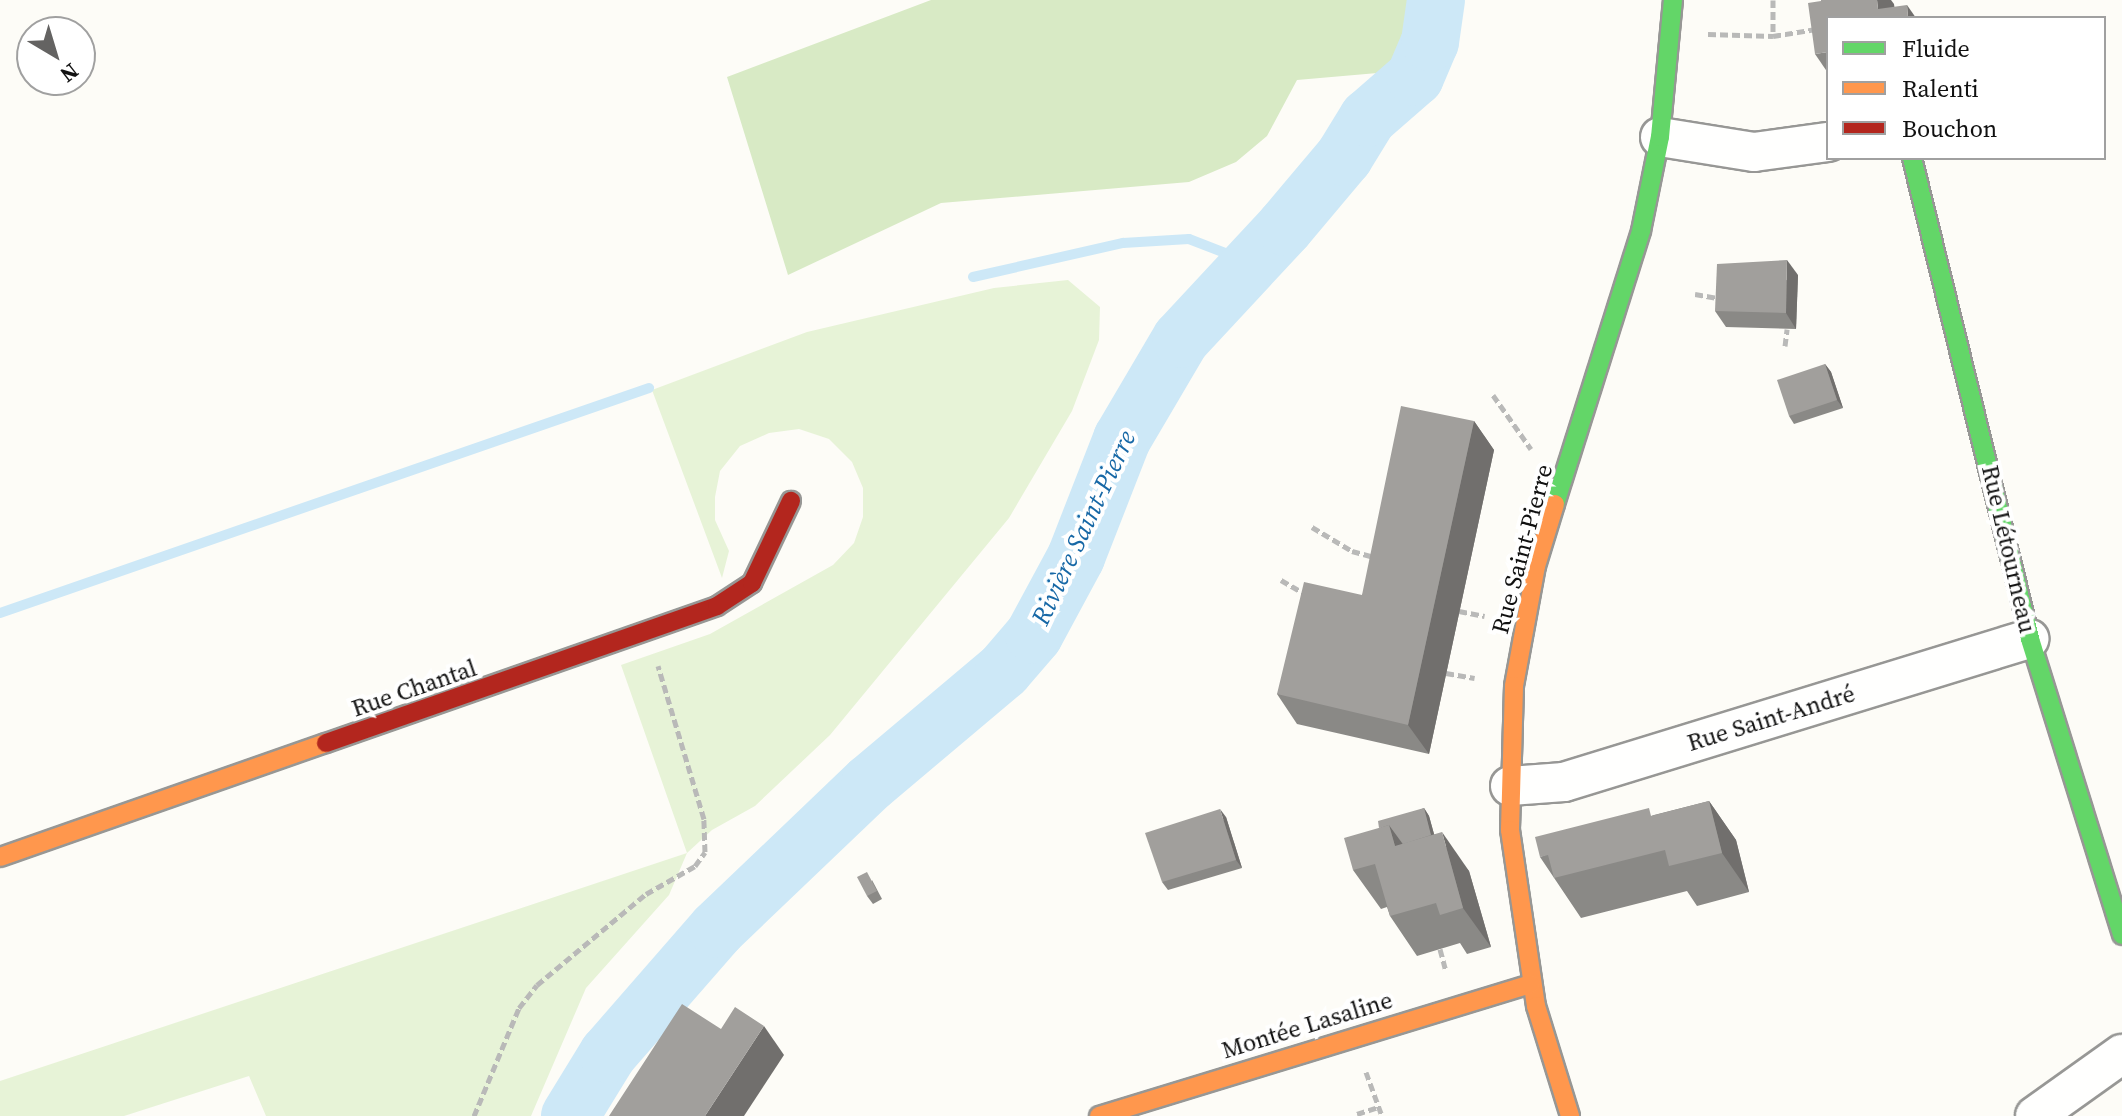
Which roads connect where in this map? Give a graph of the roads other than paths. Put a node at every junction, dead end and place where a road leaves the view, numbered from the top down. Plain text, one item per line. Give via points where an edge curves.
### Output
1 (1673, 0) edge
2 (1660, 137) junction
3 (1826, 142) edge
4 (1912, 160) edge
5 (791, 501) dead end
6 (2030, 639) junction
7 (1510, 786) junction
8 (0, 857) edge
9 (2122, 935) edge
10 (1530, 984) junction
11 (2122, 1054) edge
12 (1099, 1116) edge
13 (1570, 1116) edge
14 (2035, 1116) edge

1 - 2 street, Rue Saint-Pierre
2 - 3 street via 1754,152
2 - 7 street, Rue Saint-Pierre via 1624,298 1530,592 1514,686
4 - 6 street, Rue Létourneau
5 - 8 street, Rue Chantal via 752,583 717,606
6 - 7 street, Rue Saint-André via 1564,782
6 - 9 street, Rue Létourneau
7 - 10 street, Rue Saint-Pierre via 1512,859
10 - 12 street, Montée Lasaline
10 - 13 street, Rue Saint-Pierre
11 - 14 street

